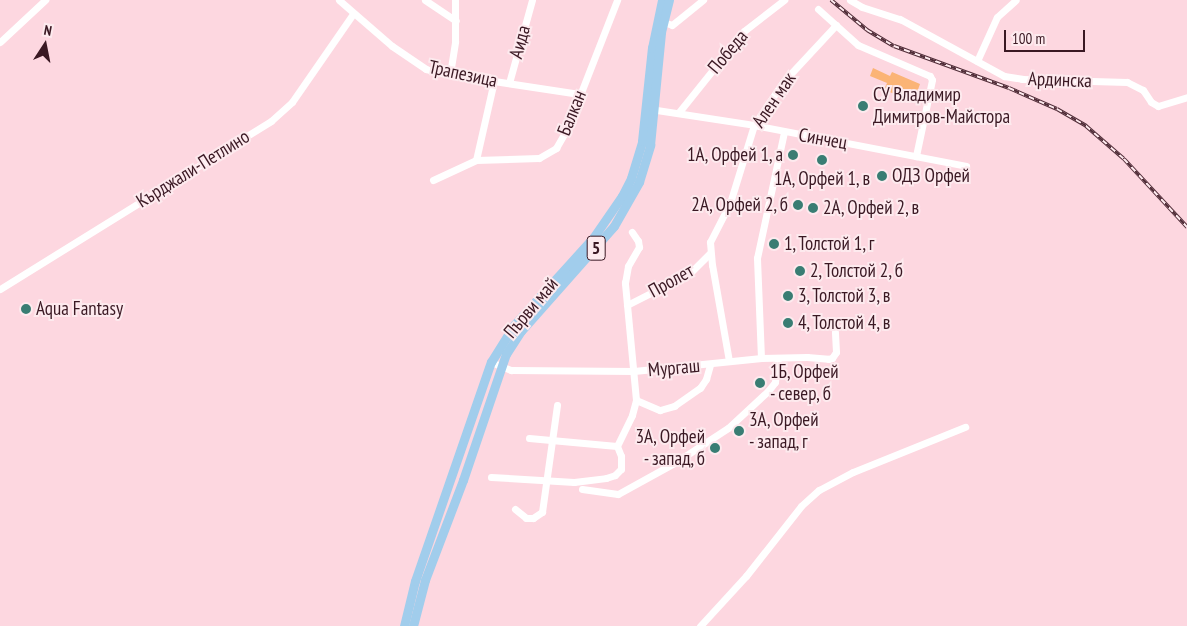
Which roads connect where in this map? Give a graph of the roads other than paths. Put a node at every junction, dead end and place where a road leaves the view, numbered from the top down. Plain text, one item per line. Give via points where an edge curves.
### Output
1 (45, 0) edge
2 (339, 0) edge
3 (426, 0) edge
4 (455, 0) edge
5 (532, 0) edge
6 (617, 0) edge
7 (662, 0) edge
8 (669, 0) edge
9 (703, 0) edge
10 (784, 0) edge
11 (850, 0) edge
12 (1016, 0) edge
13 (818, 9) dead end
14 (353, 14) junction
15 (456, 21) junction
16 (663, 22) junction
17 (836, 25) junction
18 (0, 42) edge
19 (977, 62) junction
20 (450, 74) junction
21 (494, 81) junction
22 (509, 83) junction
23 (579, 94) junction
24 (1187, 97) edge
25 (651, 109) junction
26 (679, 112) junction
27 (754, 126) junction
28 (784, 132) junction
29 (916, 156) junction
30 (476, 160) junction
31 (966, 166) dead end
32 (434, 180) dead end
33 (632, 232) dead end
34 (710, 253) junction
35 (0, 289) edge
36 (627, 305) junction
37 (835, 332) dead end
38 (762, 358) junction
39 (778, 358) junction
40 (729, 361) junction
41 (491, 362) junction
42 (710, 364) junction
43 (500, 367) junction
44 (634, 371) junction
45 (636, 400) junction
46 (557, 405) dead end
47 (965, 427) dead end
48 (529, 438) dead end
49 (552, 441) junction
50 (616, 446) junction
51 (491, 477) dead end
52 (546, 481) junction
53 (582, 489) dead end
54 (515, 509) dead end
55 (404, 626) edge
56 (413, 626) edge
57 (700, 626) edge

1 - 18 street
2 - 14 street, Трапезица
3 - 15 street
4 - 15 street
5 - 22 street, Аида
6 - 23 street, Балкан
7 - 25 main road, Първи май / 5 via 652,48
8 - 16 main road, Първи май / 5
9 - 16 street via 672,25
10 - 26 street, Победа via 744,31
11 - 19 street, Ардинска via 900,19
12 - 19 street via 998,17
13 - 17 street
14 - 20 street, Трапезица via 414,61 435,72
14 - 35 street, Кърджали-Петлино via 292,102 271,121
15 - 20 street
16 - 25 main road, Първи май / 5
17 - 27 street, Ален мак via 783,82
17 - 29 street via 858,45 930,76 932,80
19 - 24 street, Ардинска via 1014,78 1127,82 1142,90 1158,106
20 - 21 street, Трапезица
21 - 22 street, Трапезица
21 - 30 street
22 - 23 street, Трапезица
23 - 30 street, Балкан via 556,148 533,159
25 - 26 street, Синчец
25 - 41 main road, Първи май / 5 via 639,153 622,196 593,238 514,325
25 - 43 main road, Първи май / 5 via 645,168 627,205 599,244 521,331
26 - 27 street, Синчец
27 - 28 street, Синчец
27 - 34 street, Ален мак via 730,203 710,242
28 - 29 street, Синчец
28 - 38 street via 757,258
29 - 31 street, Синчец
30 - 32 street
33 - 36 street, Пролет via 638,247 626,275
34 - 36 street, Пролет via 690,273
34 - 40 street, Ален мак
36 - 44 street, Пролет
37 - 39 street, Мургаш via 836,352 832,358
38 - 39 street, Мургаш
38 - 40 street, Мургаш
39 - 53 street via 776,382 728,428 618,494
40 - 42 street, Мургаш
41 - 43 street, Мургаш
41 - 55 main road, Първи май / 5 via 415,581
42 - 44 street, Мургаш
42 - 45 street via 700,388 674,406 660,410
43 - 44 street, Мургаш
43 - 56 main road, Първи май / 5 via 463,480 425,580
44 - 45 street, Пролет
45 - 50 street, Пролет
46 - 49 street
47 - 57 street via 877,462 819,490 801,506 740,583
48 - 49 street
49 - 50 street
49 - 52 street
50 - 52 street via 622,464 615,475 584,481
51 - 52 street
52 - 54 street via 544,506 537,516 526,518

